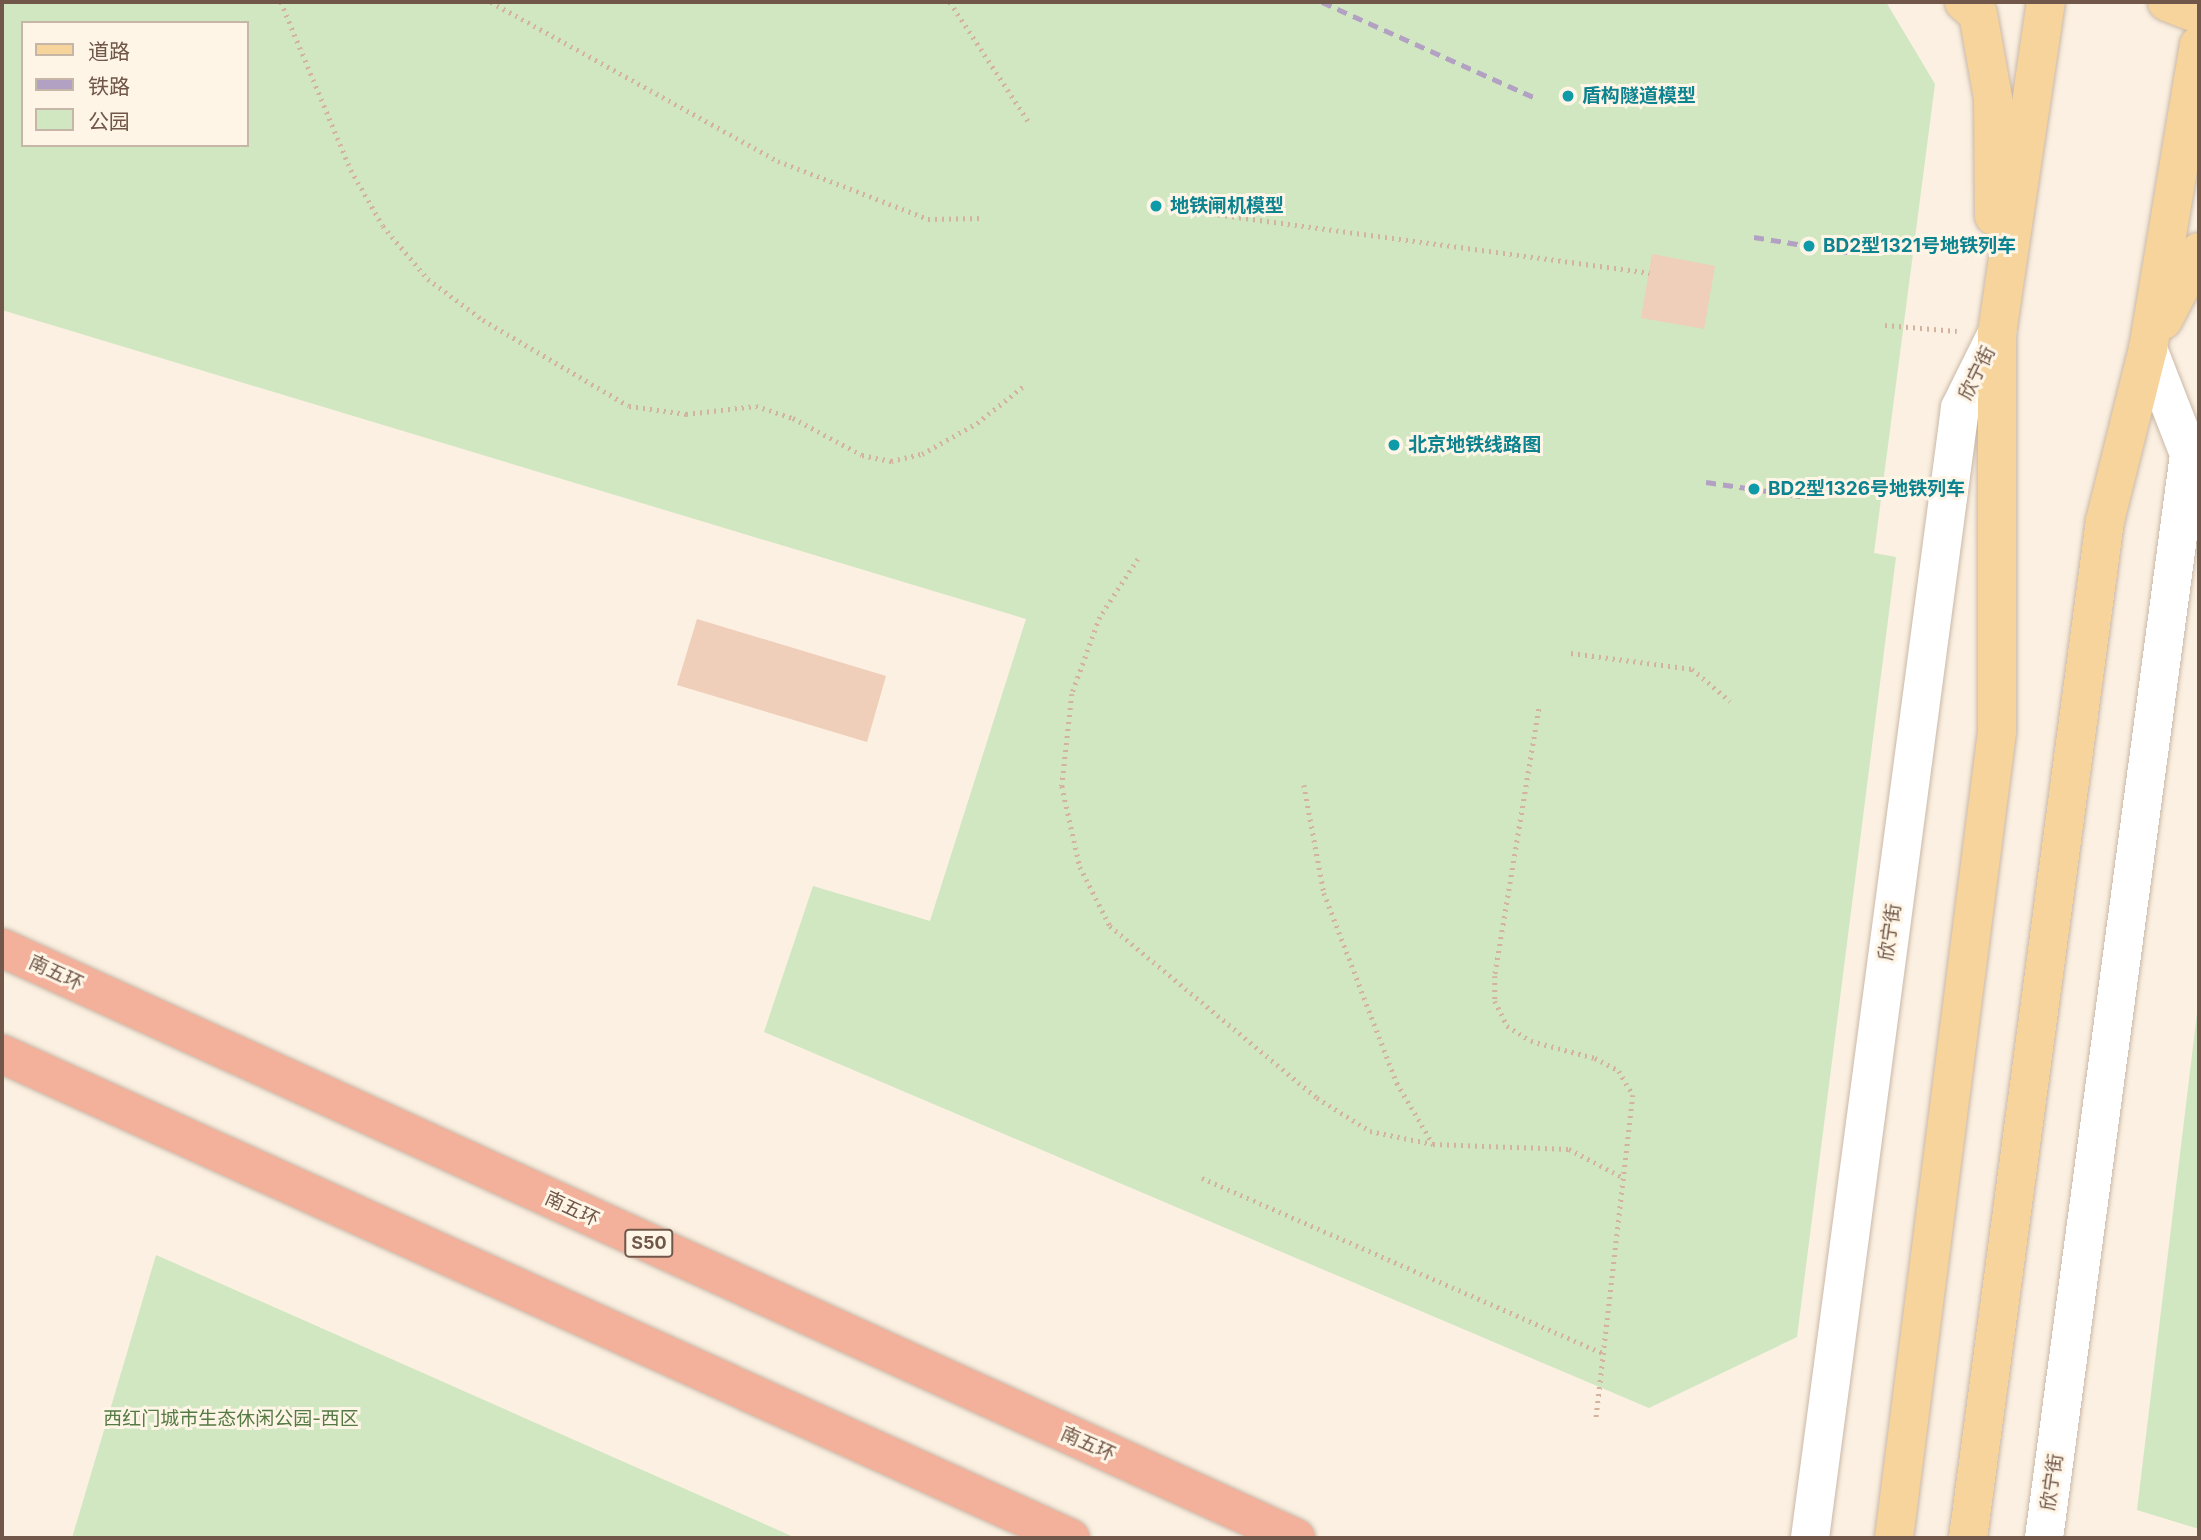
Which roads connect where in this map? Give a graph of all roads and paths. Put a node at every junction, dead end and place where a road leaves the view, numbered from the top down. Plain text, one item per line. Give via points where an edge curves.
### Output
1 (281, 2) edge
2 (491, 2) edge
3 (950, 2) edge
4 (1964, 2) edge
5 (2046, 2) edge
6 (2166, 2) edge
7 (2199, 14) edge
8 (2199, 45) edge
9 (1030, 124) dead end
10 (1156, 206) dead end
11 (984, 218) dead end
12 (2199, 252) edge
13 (1649, 274) dead end
14 (1885, 325) dead end
15 (1997, 333) junction
16 (2148, 349) junction
17 (1025, 385) dead end
18 (1138, 559) dead end
19 (1571, 653) dead end
20 (1730, 701) dead end
21 (1539, 709) dead end
22 (1304, 785) dead end
23 (2, 948) edge
24 (2, 1054) edge
25 (1433, 1144) junction
26 (1202, 1178) dead end
27 (1624, 1178) junction
28 (1604, 1353) junction
29 (1596, 1422) dead end
30 (1070, 1538) edge
31 (1296, 1538) edge
32 (1810, 1538) edge
33 (1894, 1538) edge
34 (1968, 1538) edge
35 (2044, 1538) edge

1 - 17 path via 351,170 383,226 428,279 493,327 629,406 687,414 756,406 793,418 862,455 891,461 922,454 966,429
2 - 11 path via 778,161 866,199 928,219
3 - 9 path
4 - 15 main road via 1978,14 1993,98
5 - 15 main road, 欣宁街
6 - 7 main road
8 - 16 main road
10 - 13 path
12 - 16 main road
14 - 15 path
15 - 32 street, 欣宁街 via 1960,408
15 - 33 main road, 欣宁街 via 1997,732
16 - 34 main road via 2105,521
16 - 35 street, 欣宁街 via 2189,454
18 - 25 path via 1100,617 1072,694 1062,786 1080,867 1110,926 1317,1098 1370,1131
19 - 20 path via 1692,669
21 - 27 path via 1495,976 1495,1001 1507,1026 1531,1041 1595,1059 1619,1071 1633,1095
22 - 25 path via 1324,893 1397,1083
23 - 31 highway, 南五环 / S50
24 - 30 highway
25 - 27 path via 1569,1149
26 - 28 path
27 - 28 path
28 - 29 path

